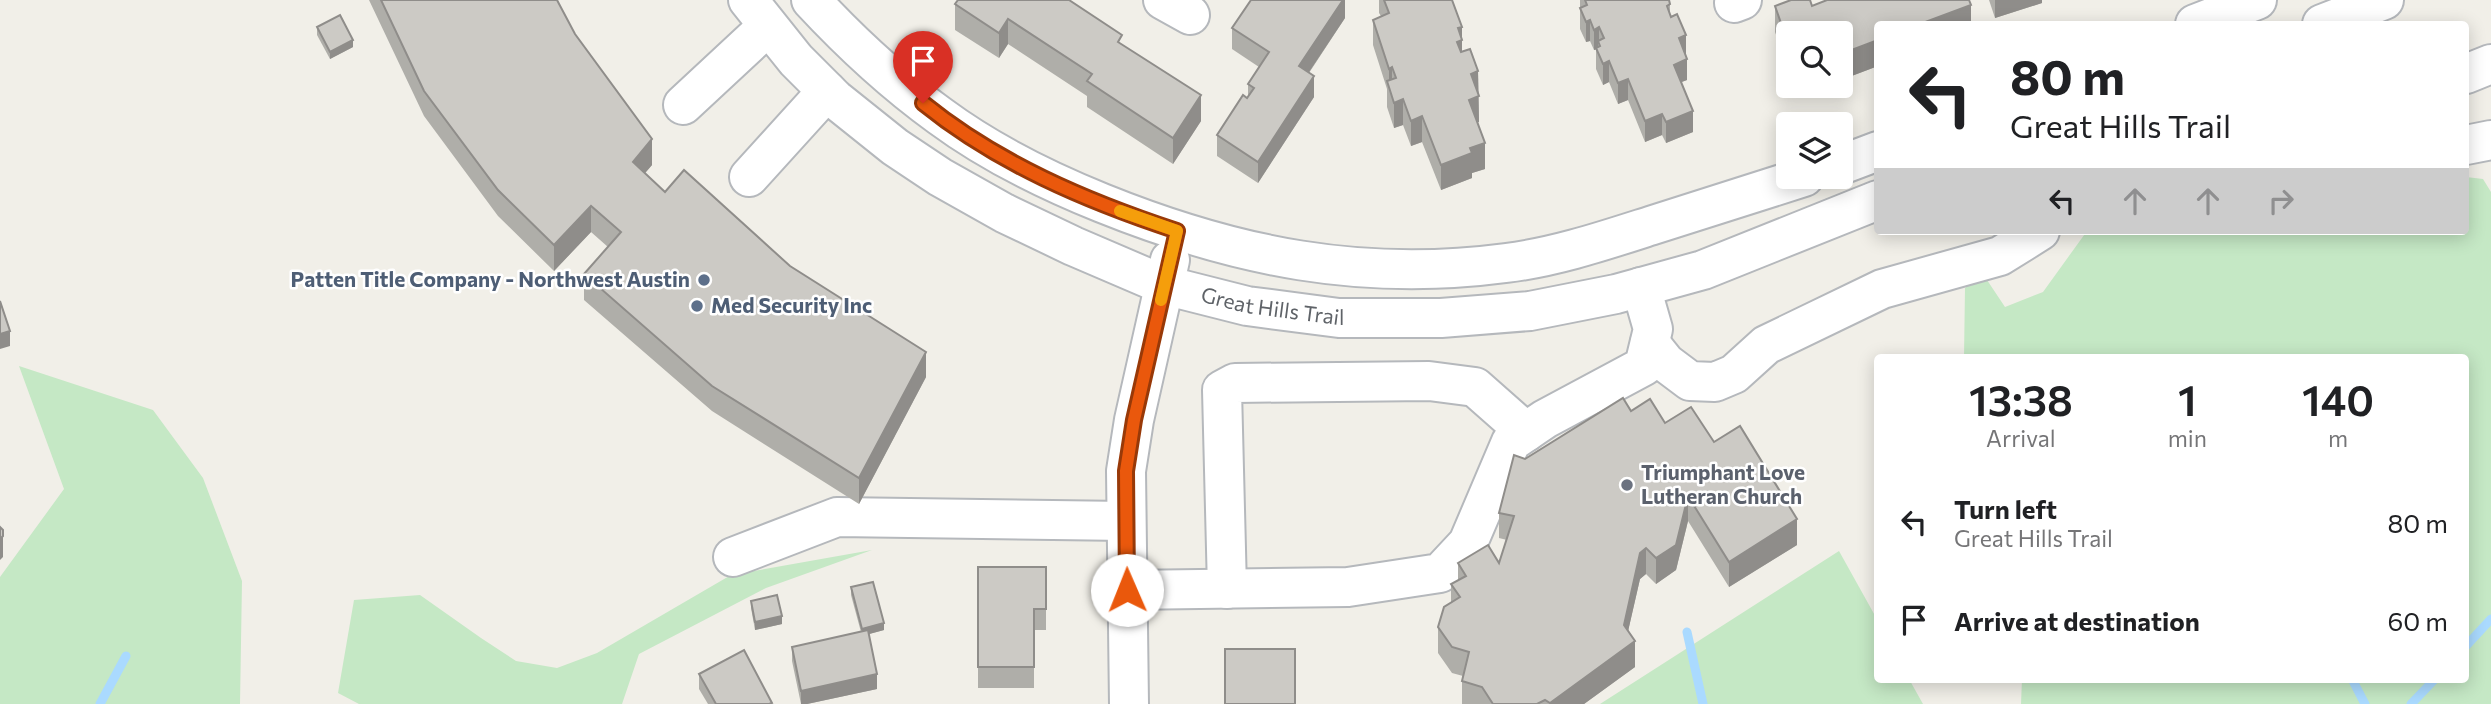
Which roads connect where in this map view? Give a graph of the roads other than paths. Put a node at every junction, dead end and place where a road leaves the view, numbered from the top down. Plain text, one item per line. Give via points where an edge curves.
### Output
1 (2257, 0) edge
2 (2369, 11) edge
3 (822, 12) edge
4 (758, 13) edge
5 (2204, 21) edge
6 (2333, 21) edge
7 (796, 60) junction
8 (2491, 64) edge
9 (2469, 73) edge
10 (827, 91) junction
11 (683, 105) dead end
12 (2491, 140) edge
13 (2469, 144) edge
14 (1874, 152) edge
15 (1853, 160) edge
16 (749, 177) dead end
17 (1776, 186) edge
18 (1874, 202) edge
19 (1177, 231) junction
20 (2034, 235) edge
21 (1164, 285) junction
22 (1641, 287) junction
23 (1650, 343) junction
24 (1526, 432) junction
25 (1126, 521) junction
26 (733, 557) dead end
27 (1227, 589) junction
28 (1127, 590) junction
29 (1129, 704) edge

1 - 5 street
2 - 6 street
3 - 7 street
3 - 19 street via 940,117 997,154 1050,182
4 - 7 street, Great Hills Trail
4 - 11 street
7 - 10 street, Great Hills Trail
8 - 9 street
10 - 16 street
10 - 21 street, Great Hills Trail via 940,177 1073,247
12 - 13 street
14 - 15 street
17 - 19 street via 1597,243 1508,263 1418,270 1325,266 1248,252
18 - 22 street, Great Hills Trail via 1703,270
19 - 21 street
20 - 23 street via 2000,256 1882,289 1766,345 1734,374 1715,382 1690,381
21 - 22 street, Great Hills Trail via 1247,306 1339,318 1441,318 1530,311
21 - 25 street via 1134,420 1126,471
22 - 23 street via 1654,329
23 - 24 street via 1644,366
24 - 27 street via 1511,442 1468,543 1440,573 1348,587
24 - 27 street via 1475,387 1429,381 1235,383 1222,390
25 - 26 street via 838,517
25 - 28 street
27 - 28 street
28 - 29 street

